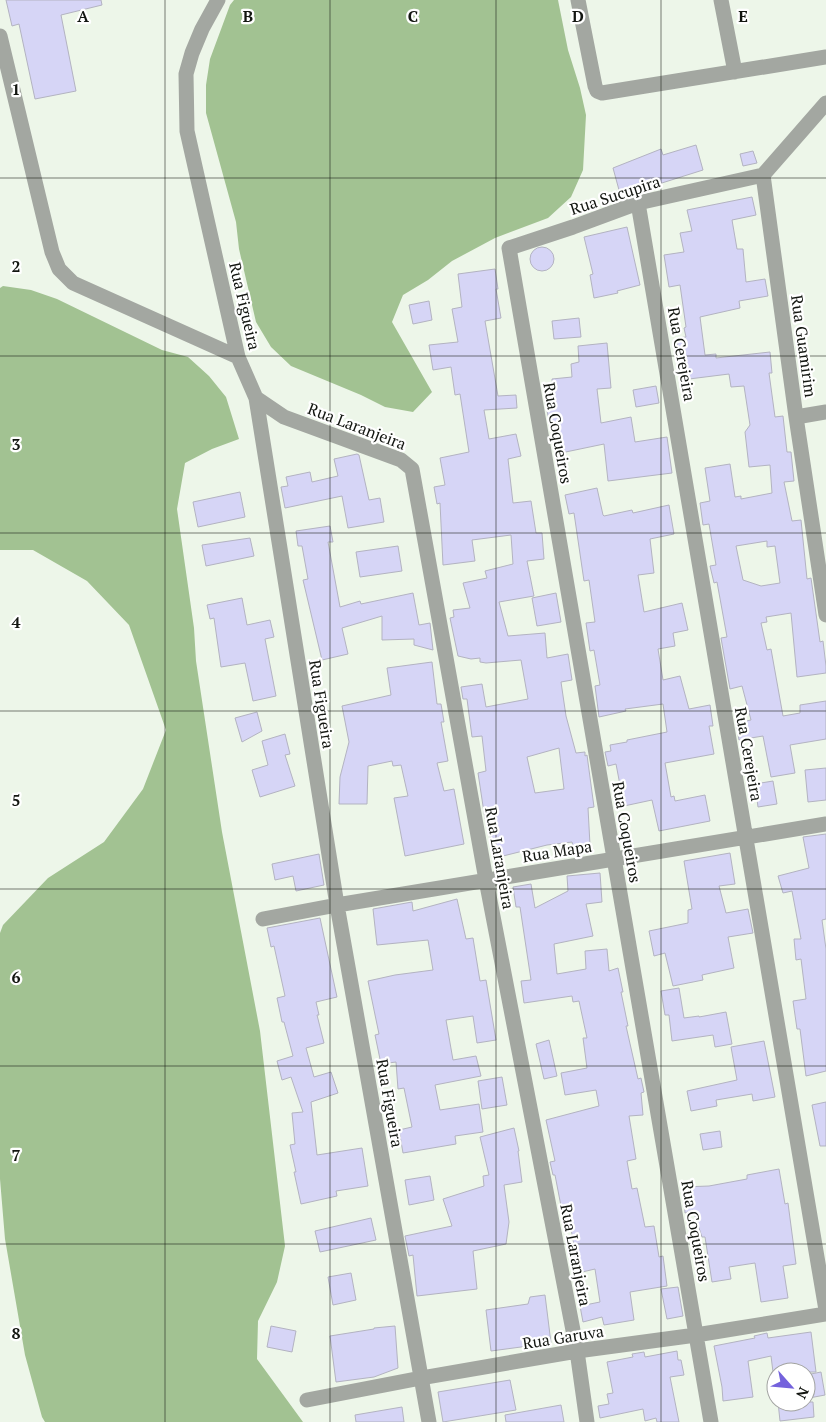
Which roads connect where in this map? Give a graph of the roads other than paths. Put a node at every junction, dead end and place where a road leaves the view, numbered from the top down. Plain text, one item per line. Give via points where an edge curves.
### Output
1 (218, 0) edge
2 (578, 0) edge
3 (721, 0) edge
4 (0, 36) edge
5 (826, 57) edge
6 (735, 72) junction
7 (826, 103) edge
8 (763, 175) junction
9 (638, 203) junction
10 (509, 248) joint
11 (238, 357) junction
12 (256, 398) junction
13 (826, 412) edge
14 (796, 417) junction
15 (822, 565) edge
16 (826, 615) edge
17 (826, 824) edge
18 (746, 837) junction
19 (614, 859) junction
20 (486, 880) junction
21 (337, 905) junction
22 (264, 918) dead end
23 (826, 1310) edge
24 (826, 1314) edge
25 (696, 1335) junction
26 (577, 1351) junction
27 (421, 1378) junction
28 (307, 1400) dead end
29 (429, 1422) edge
30 (587, 1422) edge
31 (711, 1422) edge

1 - 11 street, Rua Figueira via 202,29 186,74 187,132
2 - 6 street via 597,91 602,93
3 - 6 street
4 - 11 street via 52,252 59,269 73,283
5 - 6 street
7 - 8 street
8 - 9 street, Rua Sucupira
8 - 14 street, Rua Guamirim
9 - 10 street, Rua Sucupira
9 - 18 street, Rua Cerejeira
10 - 19 street, Rua Coqueiros
11 - 12 street, Rua Figueira
12 - 20 street, Rua Laranjeira via 284,417 401,460 412,469
12 - 21 street, Rua Figueira
13 - 14 street
14 - 15 street, Rua Guamirim
15 - 16 street, Rua Guamirim
17 - 18 street, Rua Mapa
18 - 19 street, Rua Mapa
18 - 23 street, Rua Cerejeira
19 - 20 street, Rua Mapa
19 - 25 street, Rua Coqueiros
20 - 21 street, Rua Mapa
20 - 26 street, Rua Laranjeira
21 - 22 street, Rua Mapa
21 - 27 street, Rua Figueira
24 - 25 street, Rua Garuva
25 - 26 street, Rua Garuva
25 - 31 street, Rua Coqueiros
26 - 27 street, Rua Garuva
26 - 30 street, Rua Laranjeira
27 - 28 street, Rua Garuva
27 - 29 street, Rua Figueira

